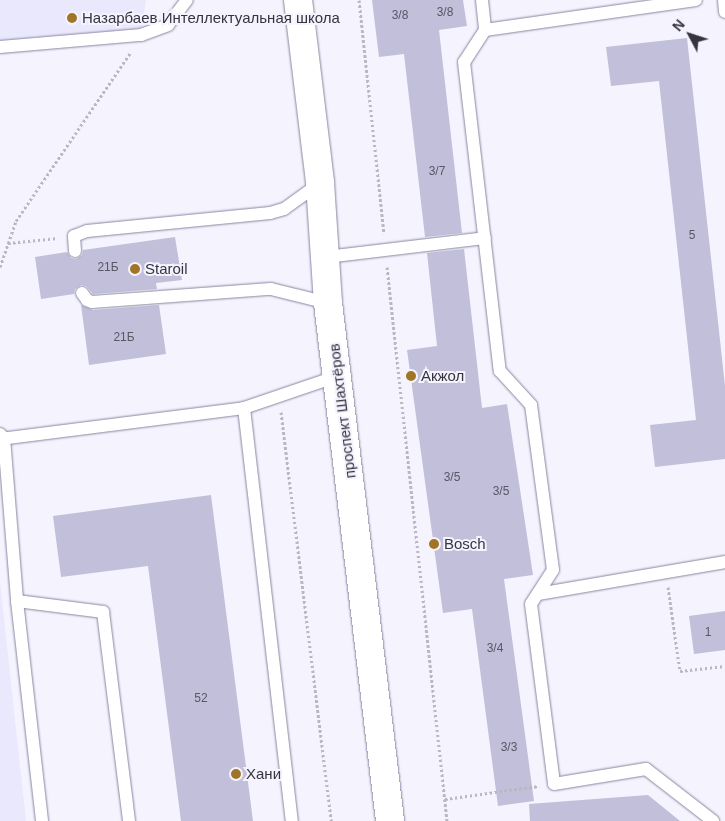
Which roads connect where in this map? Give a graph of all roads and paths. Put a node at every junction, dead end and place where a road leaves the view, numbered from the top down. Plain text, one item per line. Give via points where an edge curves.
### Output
1 (187, 0) edge
2 (298, 0) edge
3 (360, 0) edge
4 (482, 0) edge
5 (696, 0) edge
6 (724, 0) edge
7 (725, 12) edge
8 (485, 30) junction
9 (141, 35) junction
10 (0, 47) edge
11 (320, 183) junction
12 (74, 236) junction
13 (485, 238) junction
14 (8, 243) junction
15 (386, 250) junction
16 (75, 251) dead end
17 (326, 257) junction
18 (0, 267) edge
19 (82, 293) dead end
20 (328, 303) junction
21 (338, 376) junction
22 (279, 396) junction
23 (244, 408) junction
24 (1, 437) edge
25 (725, 562) edge
26 (666, 572) junction
27 (538, 594) junction
28 (17, 601) junction
29 (725, 666) edge
30 (554, 784) junction
31 (445, 799) junction
32 (42, 821) edge
33 (129, 821) edge
34 (292, 821) edge
35 (331, 821) edge
36 (390, 821) edge
37 (447, 821) edge
38 (713, 821) edge

1 - 9 lane via 168,26
2 - 11 street, проспект Шахтёров
3 - 15 path
4 - 8 lane
5 - 8 lane
6 - 7 lane
8 - 13 lane via 464,62
9 - 10 lane
9 - 14 path via 16,221
11 - 12 lane via 284,209 87,231
11 - 17 street, проспект Шахтёров
12 - 14 path
12 - 16 lane
13 - 15 lane
13 - 27 lane via 500,371 531,405 553,570
14 - 18 path
15 - 17 lane
15 - 31 path
17 - 20 street, проспект Шахтёров
19 - 20 lane via 92,302 271,289
20 - 21 street, проспект Шахтёров
21 - 22 lane
21 - 36 street, проспект Шахтёров
22 - 23 lane
22 - 35 path
23 - 24 lane
23 - 34 lane
24 - 28 lane
25 - 26 lane
26 - 27 lane
26 - 29 path via 680,671
27 - 30 lane via 531,604
28 - 32 lane
28 - 33 lane via 103,612
30 - 31 path
30 - 38 lane via 646,769
31 - 37 path

